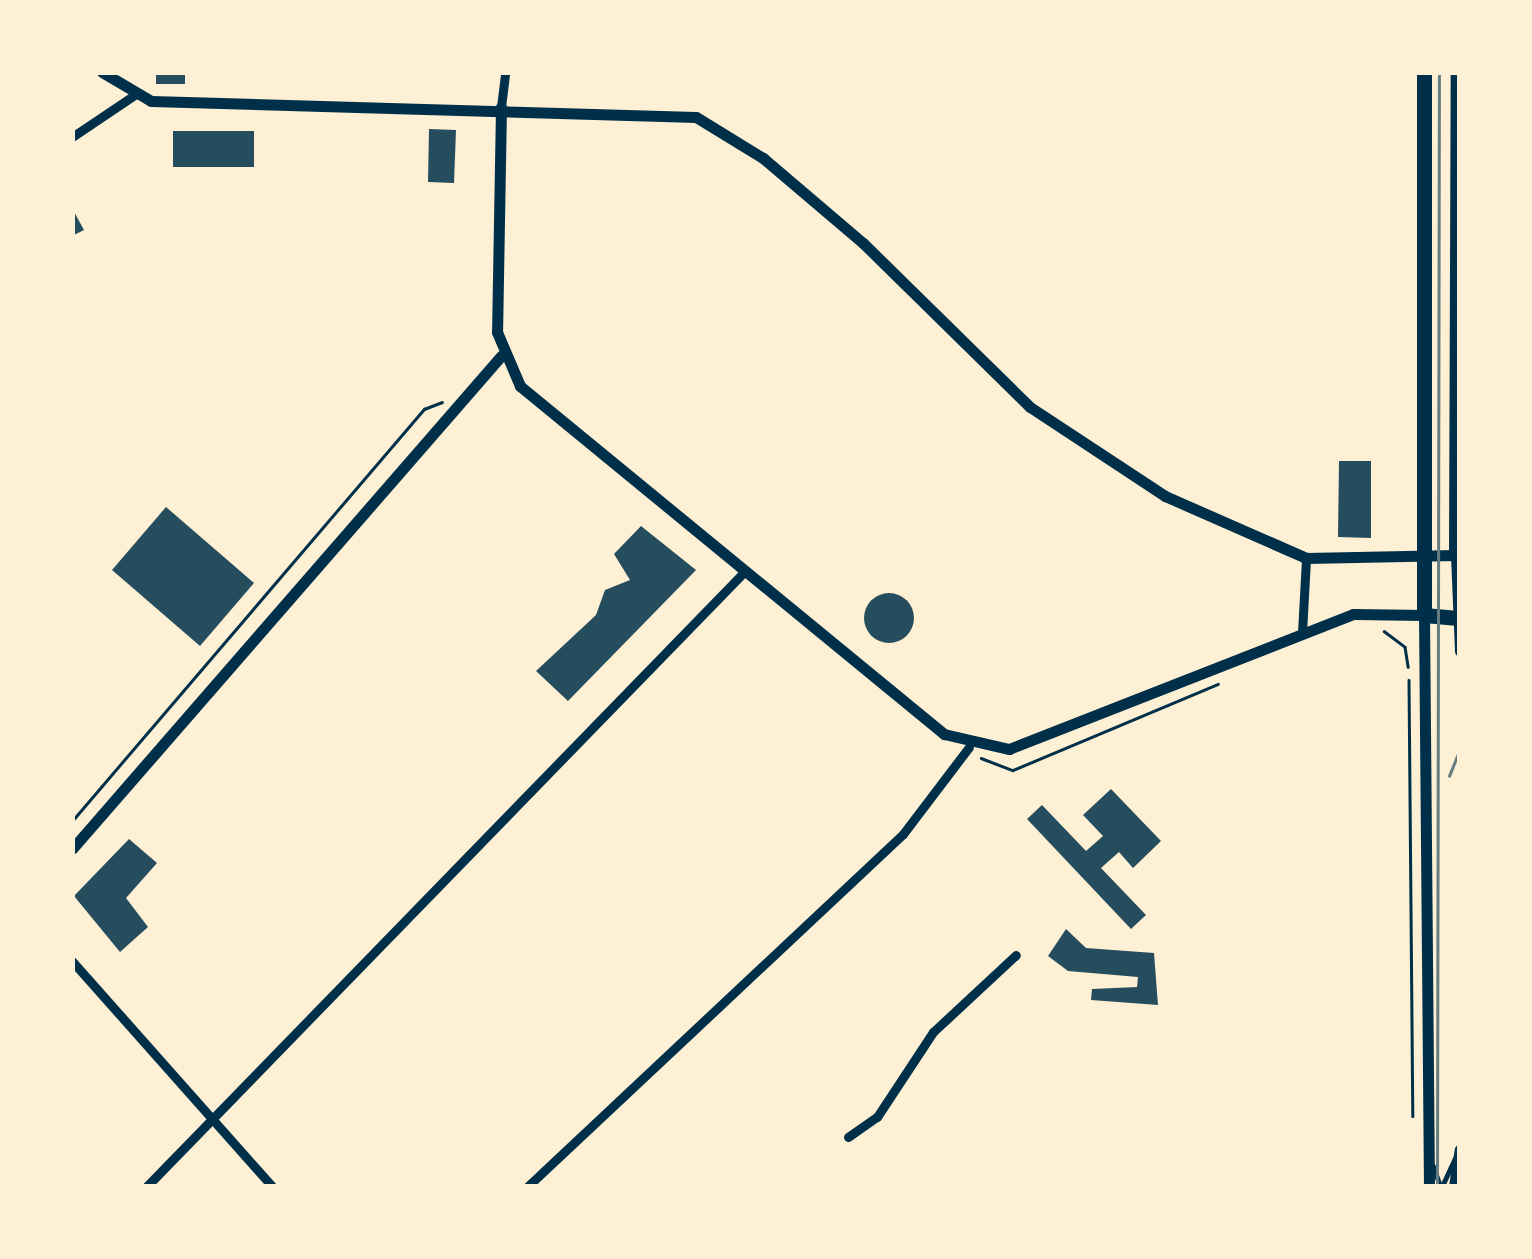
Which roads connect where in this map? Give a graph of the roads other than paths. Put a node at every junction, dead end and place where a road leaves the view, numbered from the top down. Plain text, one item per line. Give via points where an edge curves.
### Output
1 (102, 72) edge
2 (506, 72) edge
3 (1428, 72) edge
4 (1458, 72) edge
5 (136, 94) junction
6 (500, 107) junction
7 (72, 137) edge
8 (501, 356) junction
9 (1458, 555) edge
10 (1306, 558) junction
11 (1424, 559) junction
12 (745, 570) junction
13 (1424, 615) junction
14 (1459, 618) edge
15 (1302, 632) junction
16 (1460, 652) edge
17 (969, 747) junction
18 (72, 849) edge
19 (1016, 954) dead end
20 (72, 961) edge
21 (214, 1121) junction
22 (848, 1137) dead end
23 (1426, 1144) junction
24 (1459, 1150) edge
25 (1449, 1185) edge
26 (146, 1186) edge
27 (272, 1186) edge
28 (528, 1186) edge
29 (1429, 1186) edge

1 - 5 street
2 - 6 street
3 - 11 main road
4 - 9 main road
5 - 6 street
5 - 7 street
6 - 8 street
6 - 10 street via 664,111 720,128 863,244 1030,407 1165,496
8 - 12 street via 520,386
8 - 18 street
9 - 11 street
9 - 14 street
10 - 11 street
10 - 15 street
11 - 13 main road
12 - 17 street
12 - 21 street
13 - 14 main road
13 - 15 street via 1353,614
13 - 23 street
14 - 16 street
15 - 17 street via 1009,749
17 - 28 street via 903,834
19 - 22 street via 933,1032 877,1117
20 - 21 street
21 - 26 street
21 - 27 street
23 - 25 lane
23 - 29 street
24 - 25 street

